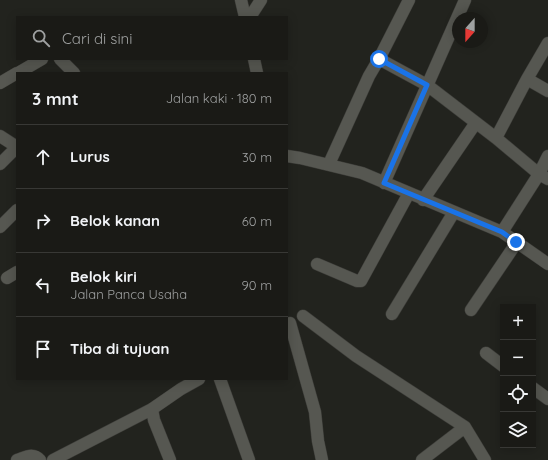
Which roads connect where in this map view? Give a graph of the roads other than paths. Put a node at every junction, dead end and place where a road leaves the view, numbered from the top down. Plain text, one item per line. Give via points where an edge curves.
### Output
1 (241, 0) edge
2 (261, 0) edge
3 (409, 0) edge
4 (465, 0) edge
5 (245, 16) edge
6 (251, 16) edge
7 (548, 42) edge
8 (379, 59) junction
9 (40, 60) edge
10 (61, 60) edge
11 (254, 60) edge
12 (19, 72) edge
13 (73, 72) edge
14 (257, 72) edge
15 (16, 74) edge
16 (527, 79) junction
17 (0, 83) edge
18 (427, 85) junction
19 (548, 92) edge
20 (475, 124) junction
21 (0, 136) edge
22 (496, 138) junction
23 (16, 146) edge
24 (16, 148) edge
25 (288, 156) edge
26 (548, 156) edge
27 (0, 164) edge
28 (329, 164) junction
29 (543, 177) edge
30 (384, 183) junction
31 (409, 193) junction
32 (423, 200) junction
33 (16, 211) edge
34 (454, 212) junction
35 (0, 227) edge
36 (502, 232) junction
37 (516, 242) junction
38 (317, 264) dead end
39 (548, 264) edge
40 (470, 310) dead end
41 (392, 314) dead end
42 (303, 316) dead end
43 (290, 323) dead end
44 (486, 353) dead end
45 (500, 364) edge
46 (197, 380) edge
47 (220, 380) edge
48 (536, 390) edge
49 (548, 399) edge
50 (152, 410) junction
51 (465, 427) junction
52 (17, 460) edge
53 (40, 460) edge
54 (53, 460) edge
55 (170, 460) edge
56 (249, 460) edge
57 (322, 460) edge
58 (422, 460) edge
59 (485, 460) edge

1 - 5 street
2 - 6 street
3 - 8 street
4 - 18 street
7 - 16 street
8 - 18 street
8 - 28 street
9 - 12 street
10 - 13 street
11 - 14 street
15 - 17 street
16 - 19 street
16 - 22 street
18 - 20 street
18 - 30 street
20 - 22 street
20 - 32 street
21 - 23 street
22 - 29 street
24 - 27 street
25 - 28 street
26 - 29 street
28 - 30 street via 362,173
29 - 36 street
30 - 31 street
31 - 32 street
31 - 38 street via 362,280 357,281
32 - 34 street
33 - 35 street
34 - 36 street
34 - 41 street
36 - 37 street
37 - 39 street
37 - 40 street
42 - 51 street via 356,356
43 - 57 street via 314,412
44 - 45 street
46 - 50 street
47 - 56 street
48 - 49 street
50 - 54 street
50 - 55 street
51 - 58 street
51 - 59 street
52 - 53 street via 30,455

